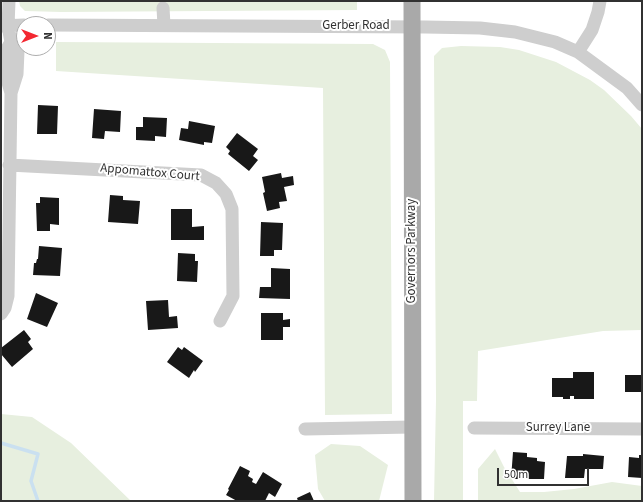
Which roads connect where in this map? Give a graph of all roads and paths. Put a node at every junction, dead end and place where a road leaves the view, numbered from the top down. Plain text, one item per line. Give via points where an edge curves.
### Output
1 (9, 1) edge
2 (412, 1) edge
3 (600, 1) edge
4 (163, 8) dead end
5 (16, 25) edge
6 (56, 25) edge
7 (164, 25) junction
8 (5, 26) edge
9 (412, 27) junction
10 (578, 52) junction
11 (642, 105) edge
12 (9, 165) junction
13 (1, 314) edge
14 (220, 321) dead end
15 (412, 427) junction
16 (474, 428) dead end
17 (305, 429) dead end
18 (642, 429) edge
19 (413, 501) edge

1 - 8 street
2 - 9 main road, Governors Parkway
3 - 10 street via 592,30
4 - 7 street
5 - 8 street
6 - 7 street, Gerber Road
7 - 9 street, Gerber Road
8 - 12 street via 11,42 18,51 17,74 11,93
9 - 10 street, Gerber Road via 480,28 515,32 555,42
9 - 15 main road, Governors Parkway
10 - 11 street, Gerber Road via 627,88
12 - 13 street via 8,296
12 - 14 street, Appomattox Court via 201,176 216,183 226,194 232,209 233,296
15 - 17 street
15 - 19 main road, Governors Parkway
16 - 18 street, Surrey Lane

